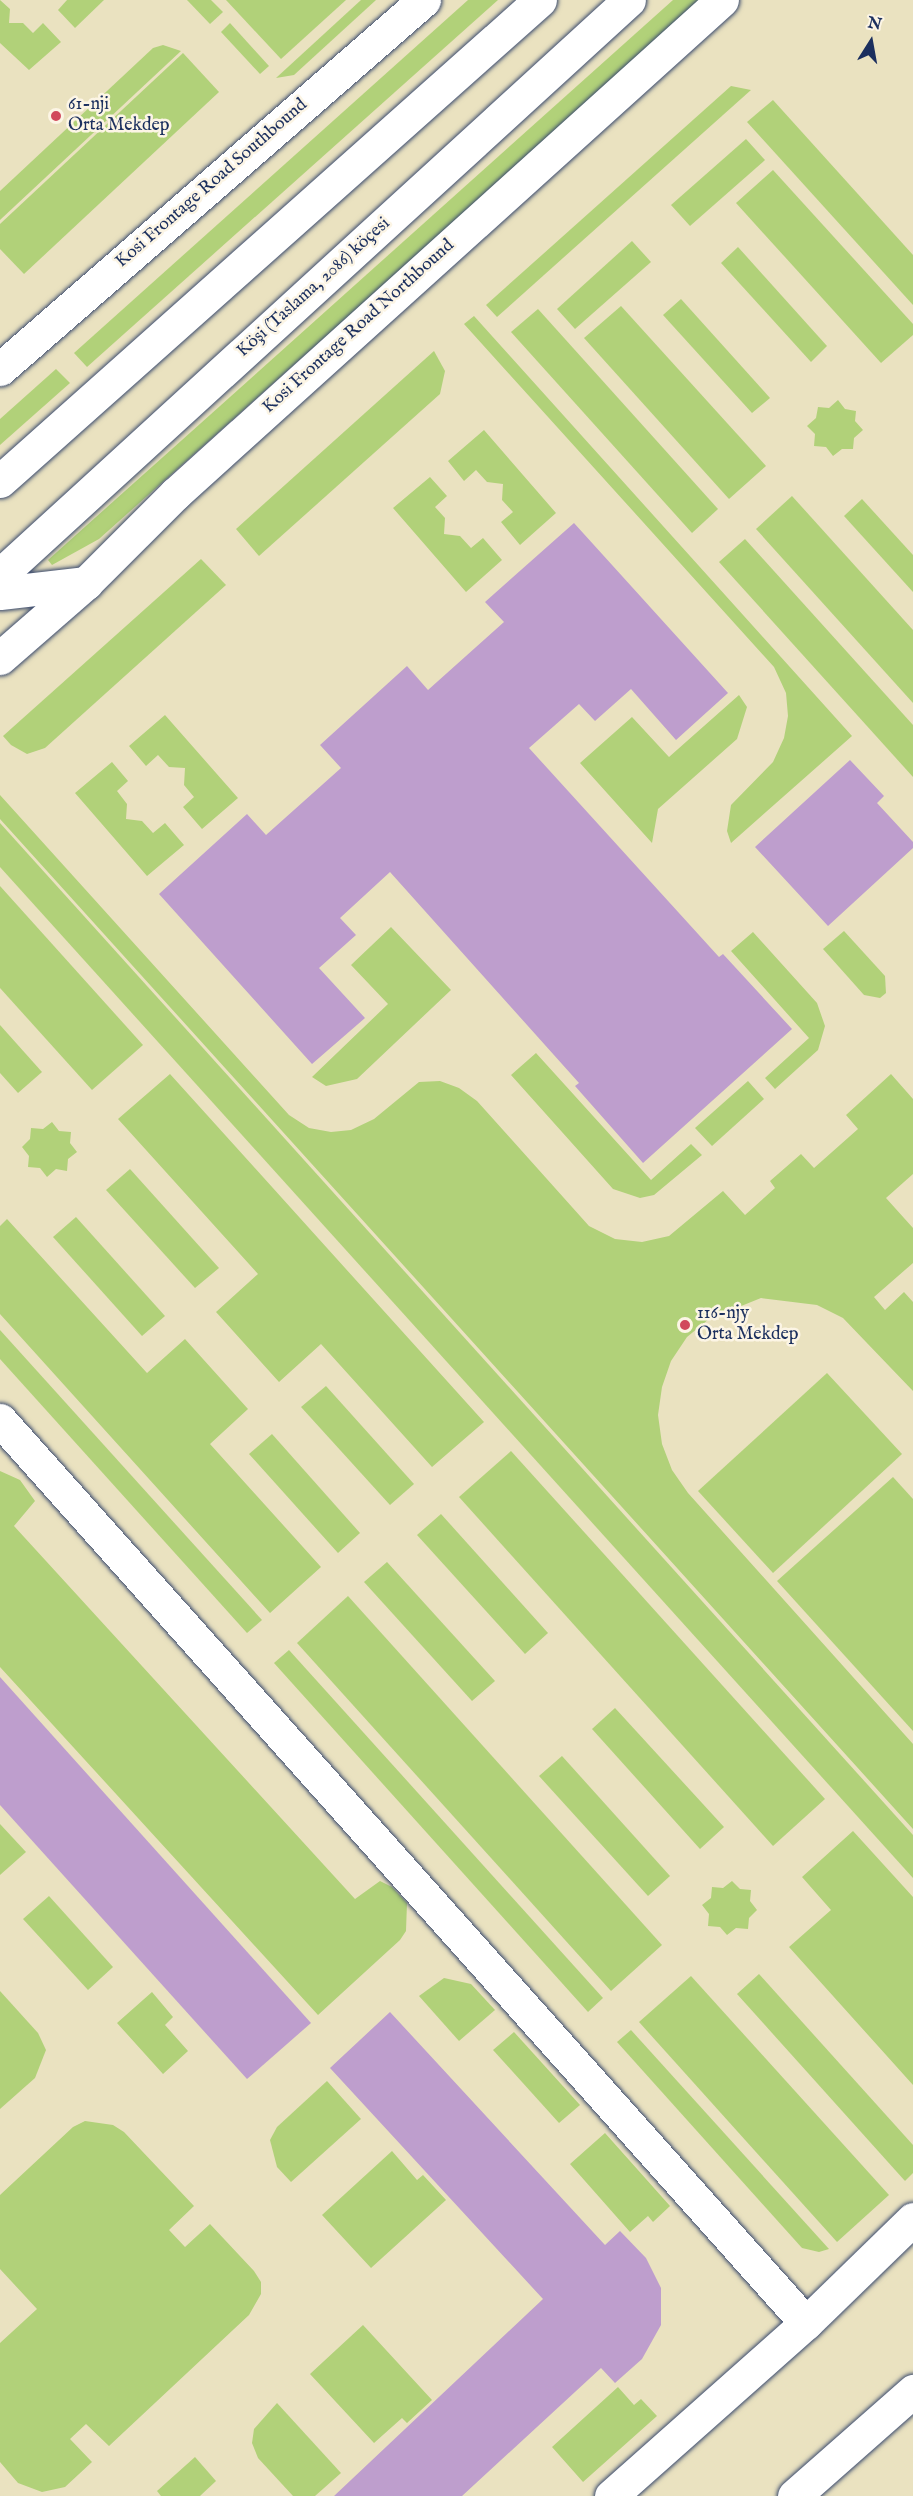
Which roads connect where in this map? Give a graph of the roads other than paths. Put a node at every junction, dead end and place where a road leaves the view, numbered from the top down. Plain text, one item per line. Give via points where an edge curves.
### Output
1 (424, 0) edge
2 (540, 0) edge
3 (629, 0) edge
4 (722, 0) edge
5 (0, 369) edge
6 (0, 481) edge
7 (0, 575) edge
8 (86, 583) junction
9 (0, 593) edge
10 (0, 658) edge
11 (0, 1420) edge
12 (913, 2219) edge
13 (806, 2323) junction
14 (913, 2391) edge
15 (611, 2496) edge
16 (794, 2496) edge

1 - 5 street, Kosi Frontage Road Southbound
2 - 6 street
3 - 7 street, Köşi (Taslama, 2086) köçesi
4 - 8 street, Kosi Frontage Road Northbound via 175,494
8 - 9 street
8 - 10 street, Kosi Frontage Road Northbound
11 - 13 street
12 - 13 street
13 - 15 street
14 - 16 street

